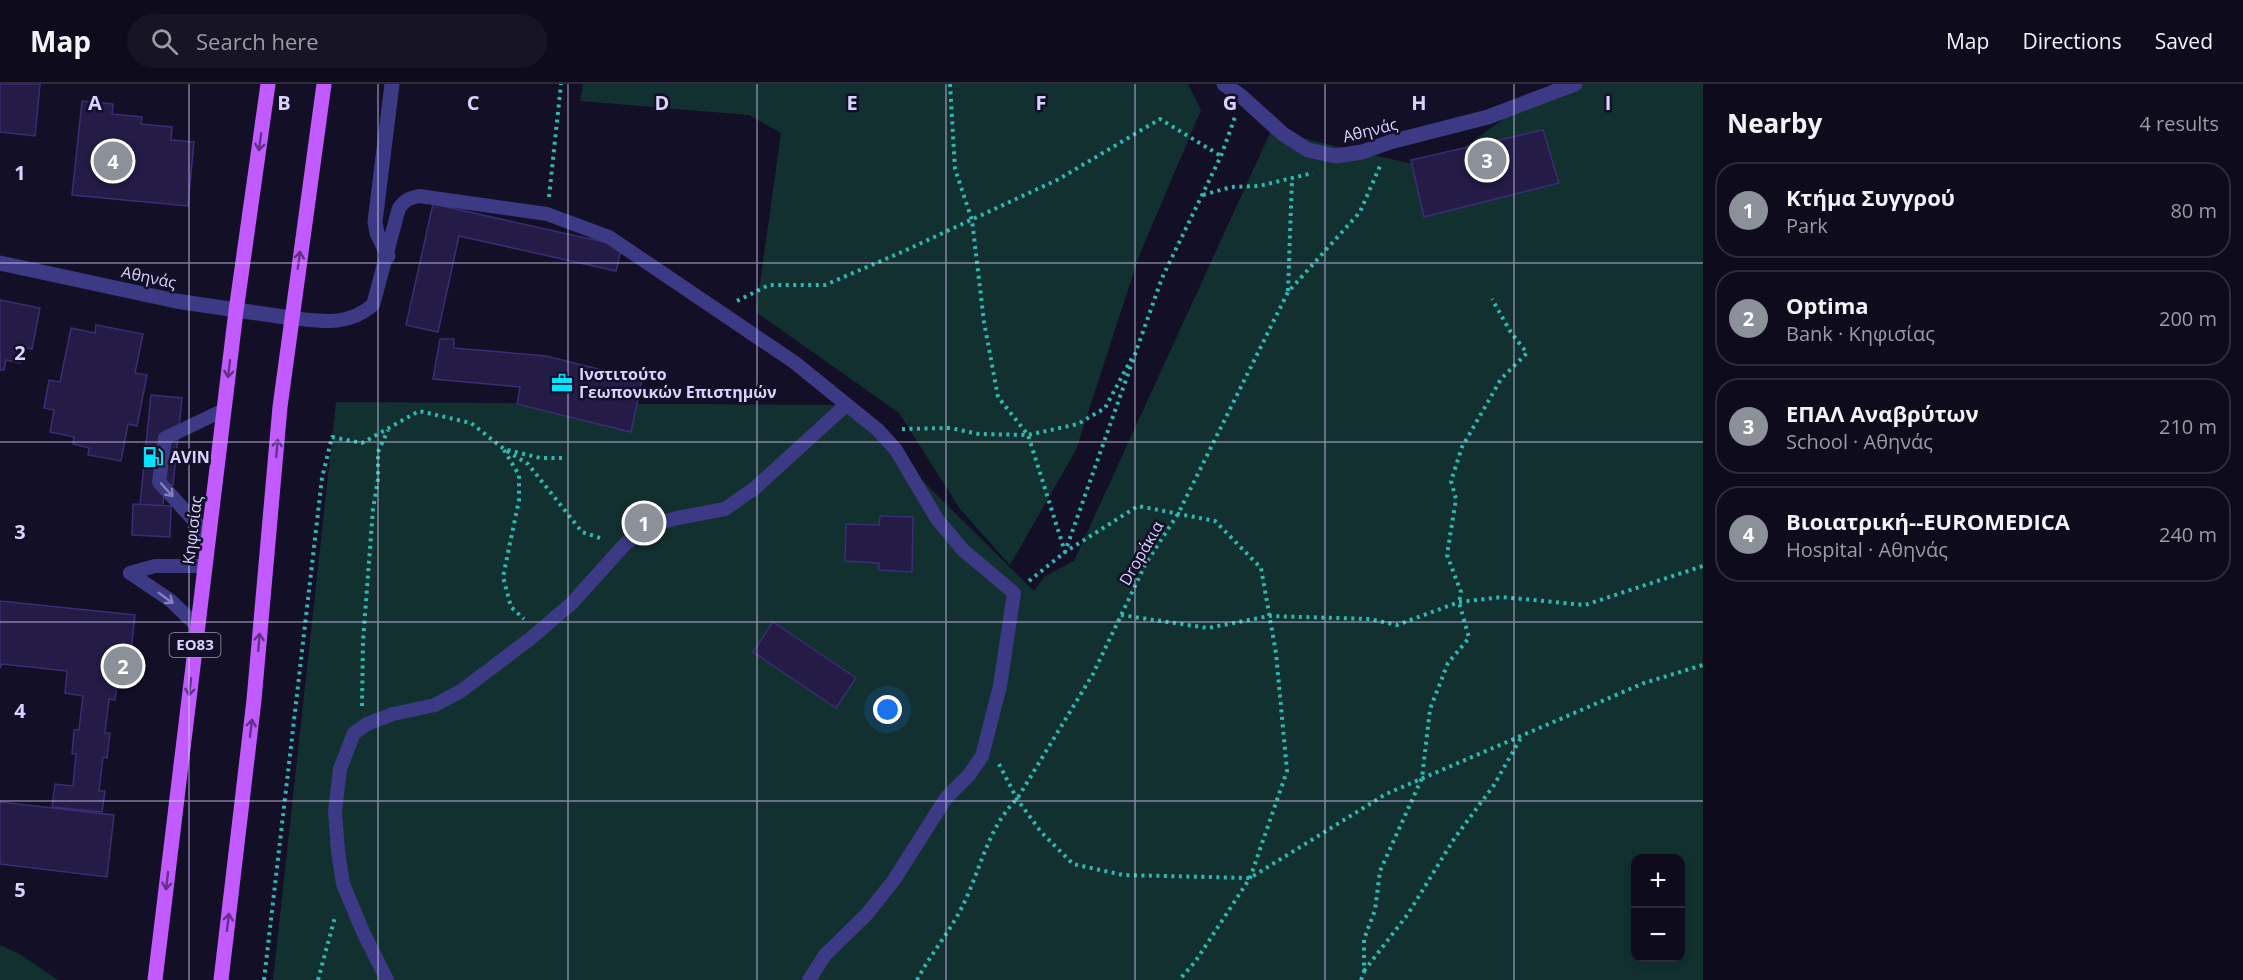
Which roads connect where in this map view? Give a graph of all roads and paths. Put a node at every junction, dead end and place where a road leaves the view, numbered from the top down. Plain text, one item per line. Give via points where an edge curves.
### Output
1 (268, 84) edge
2 (324, 84) edge
3 (392, 84) edge
4 (561, 84) edge
5 (950, 84) edge
6 (1224, 84) edge
7 (1575, 84) edge
8 (1241, 96) junction
9 (1390, 142) junction
10 (1221, 156) junction
11 (1315, 173) dead end
12 (1292, 178) junction
13 (1202, 195) junction
14 (547, 214) junction
15 (972, 220) junction
16 (388, 256) junction
17 (0, 263) edge
18 (1288, 292) junction
19 (1492, 299) dead end
20 (717, 310) junction
21 (236, 311) junction
22 (291, 318) junction
23 (1138, 345) junction
24 (846, 405) junction
25 (224, 410) junction
26 (388, 430) junction
27 (878, 430) junction
28 (1028, 435) junction
29 (504, 449) junction
30 (562, 458) dead end
31 (1178, 514) junction
32 (209, 537) junction
33 (626, 543) junction
34 (1065, 552) junction
35 (205, 566) junction
36 (1703, 566) edge
37 (1014, 593) junction
38 (1459, 602) junction
39 (1121, 615) junction
40 (1269, 616) junction
41 (530, 625) dead end
42 (198, 627) junction
43 (1703, 665) edge
44 (990, 732) junction
45 (354, 733) junction
46 (1522, 735) junction
47 (1422, 778) junction
48 (1017, 799) junction
49 (1250, 878) junction
50 (344, 884) junction
51 (1364, 972) junction
52 (155, 980) edge
53 (221, 980) edge
54 (264, 980) edge
55 (318, 980) edge
56 (387, 980) edge
57 (809, 980) edge
58 (917, 980) edge
59 (1179, 980) edge
60 (1361, 980) edge

1 -> 21 main road, Κηφισίας / ΕΟ83
22 -> 2 main road
3 - 16 street via 375,222
4 - 14 path
5 - 15 path via 955,169
6 - 8 street, Αθηνάς
7 - 9 street, Αθηνάς via 1488,117
8 - 9 street, Αθηνάς via 1283,134 1308,150 1336,156
8 - 10 path
9 - 18 path, Dropάκια via 1360,212
10 - 13 path
10 - 15 path via 1160,119 1059,179
11 - 12 path
12 - 13 path
12 - 18 path
13 - 23 path via 1162,278
14 - 16 lane via 411,197 399,208
14 - 20 lane via 609,237
15 - 20 path via 825,285 770,285
15 - 28 path via 998,397
16 - 22 lane via 373,305 362,314 330,322
17 - 21 street, Αθηνάς
18 - 31 path, Dropάκια
19 - 38 path via 1527,353 1501,379 1462,447 1451,481 1456,499 1447,555 1461,592
20 - 24 lane via 794,362
21 - 22 street, Αθηνάς
21 -> 25 main road, Κηφισίας / ΕΟ83
53 -> 22 main road via 254,700
23 - 28 path via 1106,408 1078,424
23 - 34 path
24 - 27 lane
24 - 33 lane via 755,488 725,509 654,525
25 - 32 main road, Κηφισίας / ΕΟ83
25 -> 32 lane via 165,438 159,482
26 - 29 path via 419,411 471,423
26 - 45 path via 378,452 363,641 364,702
26 - 54 path via 362,443 332,437 322,478
27 - 28 path via 950,428 979,434
27 - 37 lane via 896,450 956,543
28 - 34 path
29 - 30 path via 540,458
29 - 33 path via 528,464 582,532
29 - 41 path via 519,475 519,500 503,577 511,607
31 - 34 path via 1138,506
31 - 39 path, Dropάκια via 1146,563
31 - 40 path via 1215,521 1261,568
32 - 35 main road, Κηφισίας / ΕΟ83
33 - 45 lane via 572,603 461,691 435,705 367,724
34 - 37 path
35 - 42 main road, Κηφισίας / ΕΟ83
35 -> 42 lane via 155,566 130,573 170,600
36 - 38 path via 1585,605 1502,597
37 - 44 lane
38 - 40 path via 1397,625 1370,619
38 - 47 path via 1469,639 1448,663 1430,709
39 - 40 path via 1208,628
39 - 48 path, Dropάκια via 1093,674
40 - 49 path via 1287,771
42 -> 52 main road, Κηφισίας / ΕΟ83
43 - 46 path via 1644,683
44 - 48 path via 995,755
44 - 57 lane via 976,766 946,798 894,880 867,914 825,955
45 - 50 lane via 340,769 335,811
46 - 47 path
46 - 51 path via 1494,785 1454,839 1408,914
47 - 49 path via 1386,794
47 - 51 path via 1380,871 1375,910 1364,939
48 - 49 path via 1041,832 1073,864 1123,875
48 - 58 path, Dropάκια via 1005,811 960,911
49 - 59 path
50 - 55 path
50 - 56 lane
51 - 60 path

